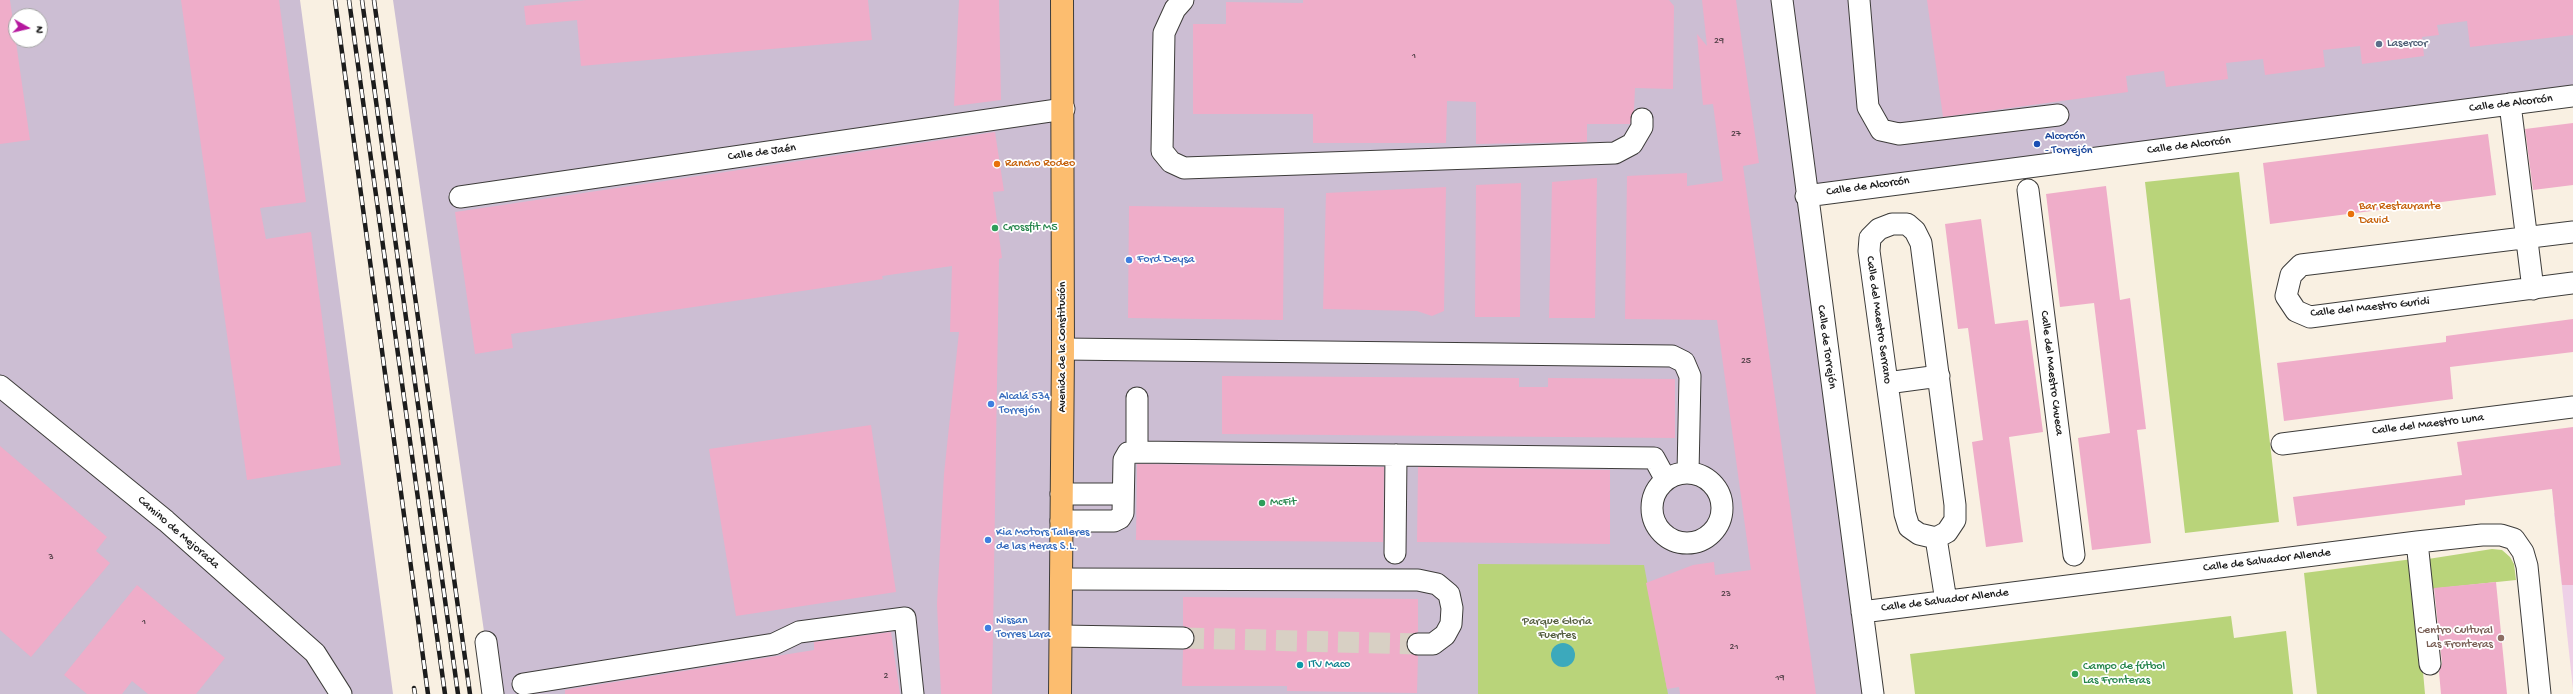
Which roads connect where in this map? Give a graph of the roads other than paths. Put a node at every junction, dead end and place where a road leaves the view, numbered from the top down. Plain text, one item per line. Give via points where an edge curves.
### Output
1 (1062, 0) edge
2 (1183, 0) edge
3 (1782, 0) edge
4 (1859, 0) edge
5 (2573, 96) edge
6 (2510, 104) junction
7 (1064, 109) junction
8 (2058, 115) dead end
9 (1642, 119) dead end
10 (2028, 190) dead end
11 (1806, 196) junction
12 (460, 197) dead end
13 (2573, 232) edge
14 (2526, 238) junction
15 (2573, 284) edge
16 (2533, 289) junction
17 (1063, 350) junction
18 (1939, 376) junction
19 (1887, 383) junction
20 (0, 386) edge
21 (1137, 398) dead end
22 (2573, 406) edge
23 (2282, 444) dead end
24 (1136, 452) junction
25 (1396, 455) junction
26 (1688, 473) junction
27 (1666, 480) junction
28 (1061, 494) junction
29 (1123, 494) junction
30 (1061, 521) junction
31 (1936, 538) junction
32 (2417, 542) junction
33 (1395, 553) dead end
34 (2074, 555) dead end
35 (1061, 580) junction
36 (1946, 600) junction
37 (1862, 612) junction
38 (1060, 636) junction
39 (1183, 638) tunnel mouth
40 (486, 642) dead end
41 (1418, 644) tunnel mouth
42 (2430, 664) dead end
43 (523, 684) dead end
44 (341, 694) edge
45 (493, 694) edge
46 (913, 694) edge
47 (1060, 694) edge
48 (1872, 694) edge
49 (2540, 694) edge

1 - 7 main road, Avenida de la Constitución
2 - 9 street via 1174,9 1164,33 1162,151 1171,162 1184,168 1615,153 1632,144 1642,127
3 - 11 street, Calle de Torrejón
4 - 8 street via 1868,107 1880,130 1899,134
5 - 6 street, Calle de Alcorcón
6 - 11 street, Calle de Alcorcón
6 - 14 street
7 - 12 street, Calle de Jaén
7 - 17 main road, Avenida de la Constitución
10 - 34 street, Calle del Maestro Chueca
11 - 37 street, Calle de Torrejón
13 - 14 street, Calle del Maestro Guridi
14 - 16 street
14 - 16 street, Calle del Maestro Guridi via 2301,265 2291,275 2286,296 2296,311 2310,317
15 - 16 street, Calle del Maestro Guridi
17 - 26 street via 1672,356 1684,362 1690,376
17 - 28 main road, Avenida de la Constitución
18 - 19 street
18 - 19 street, Calle del Maestro Serrano via 1920,243 1915,231 1907,224 1892,224 1879,229 1870,238 1868,251
18 - 31 street, Calle del Maestro Serrano via 1955,520 1948,532
19 - 31 street, Calle del Maestro Serrano via 1908,527 1919,534
20 - 44 street, Camino de Mejorada via 166,521 315,653
21 - 24 street
22 - 23 street, Calle del Maestro Luna
24 - 25 street
24 - 29 street via 1128,453 1124,460
25 - 27 street via 1654,458
25 - 33 street
26 - 27 street via 1676,474
26 - 27 street via 1709,480 1722,500 1719,522 1713,532 1704,539 1692,543 1670,539 1661,532 1655,522 1652,511 1653,499
28 - 29 street
28 - 30 main road, Avenida de la Constitución
29 - 30 street via 1123,513 1114,521
30 - 35 main road, Avenida de la Constitución
31 - 36 street
32 - 36 street, Calle de Salvador Allende
32 - 42 street
32 - 49 street, Calle de Salvador Allende via 2482,535 2501,535 2514,539 2523,552 2527,566
35 - 38 main road, Avenida de la Constitución
35 - 41 street via 1418,580 1437,584 1449,594 1452,608 1451,624 1445,636 1433,644
36 - 37 street, Calle de Salvador Allende
37 - 48 street, Calle de Torrejón
38 - 39 street
38 - 47 main road, Avenida de la Constitución
40 - 45 street
43 - 46 street via 774,644 799,632 905,618

